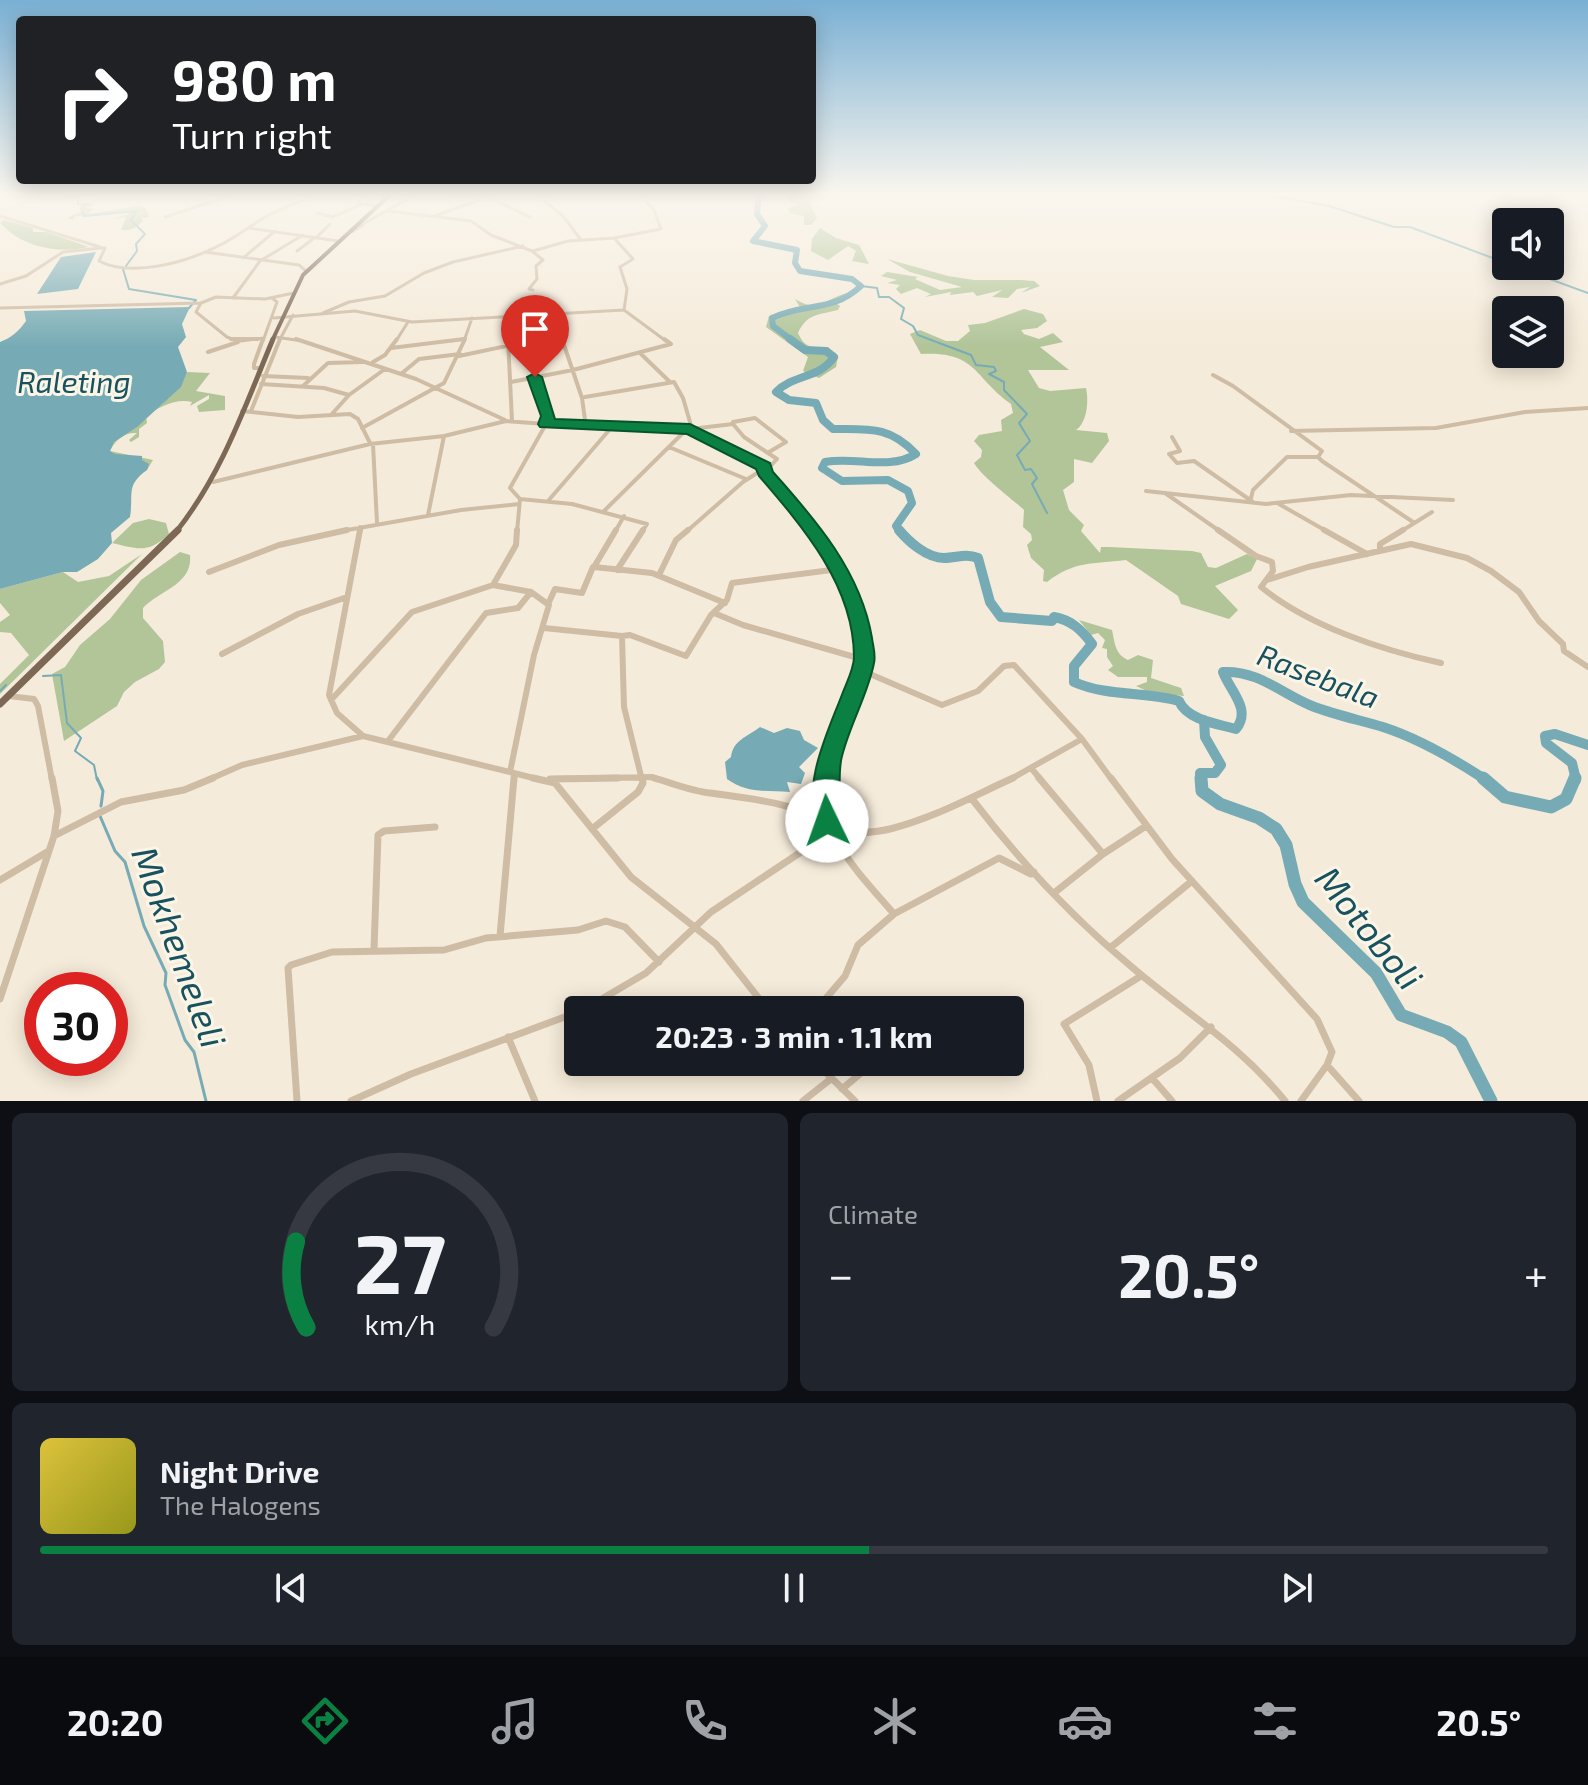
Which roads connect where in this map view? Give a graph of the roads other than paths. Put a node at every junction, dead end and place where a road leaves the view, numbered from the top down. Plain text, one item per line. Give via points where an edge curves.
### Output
1 (89, 244) edge
2 (217, 244) edge
3 (259, 244) edge
4 (287, 244) edge
5 (307, 244) edge
6 (335, 244) edge
7 (340, 244) edge
8 (518, 244) edge
9 (561, 244) edge
10 (620, 244) edge
11 (523, 246) junction
12 (97, 247) junction
13 (204, 251) junction
14 (297, 251) dead end
15 (532, 251) junction
16 (242, 258) junction
17 (260, 261) junction
18 (305, 273) junction
19 (0, 284) edge
20 (533, 290) dead end
21 (294, 293) junction
22 (233, 298) junction
23 (271, 298) junction
24 (201, 303) junction
25 (0, 308) edge
26 (624, 310) junction
27 (322, 314) junction
28 (283, 315) junction
29 (293, 315) junction
30 (558, 315) junction
31 (507, 317) junction
32 (274, 318) junction
33 (472, 318) junction
34 (408, 322) junction
35 (562, 334) junction
36 (283, 336) junction
37 (275, 337) junction
38 (264, 338) junction
39 (464, 339) junction
40 (238, 341) junction
41 (510, 344) junction
42 (391, 348) junction
43 (208, 352) dead end
44 (640, 353) junction
45 (460, 355) junction
46 (372, 362) junction
47 (261, 368) junction
48 (386, 368) junction
49 (573, 370) junction
50 (401, 374) junction
51 (1213, 375) dead end
52 (263, 376) junction
53 (535, 377) junction
54 (309, 378) junction
55 (511, 382) junction
56 (671, 383) junction
57 (260, 384) junction
58 (303, 386) junction
59 (436, 388) junction
60 (349, 395) junction
61 (585, 397) junction
62 (1588, 408) edge
63 (242, 411) junction
64 (251, 411) junction
65 (331, 415) junction
66 (509, 421) junction
67 (728, 423) junction
68 (546, 424) junction
69 (586, 427) junction
70 (612, 427) junction
71 (362, 428) junction
72 (690, 429) junction
73 (1291, 431) junction
74 (444, 436) junction
75 (1172, 437) dead end
76 (372, 444) junction
77 (669, 447) junction
78 (769, 452) junction
79 (1318, 457) junction
80 (765, 468) junction
81 (747, 479) junction
82 (213, 482) junction
83 (1146, 491) dead end
84 (1165, 493) junction
85 (1376, 495) junction
86 (1252, 500) junction
87 (1453, 500) dead end
88 (548, 501) junction
89 (520, 502) junction
90 (1278, 503) junction
91 (604, 511) junction
92 (1432, 512) dead end
93 (428, 515) junction
94 (624, 516) junction
95 (1413, 522) junction
96 (377, 523) junction
97 (360, 527) junction
98 (1380, 551) junction
99 (1368, 554) junction
100 (594, 567) junction
101 (839, 569) junction
102 (617, 570) junction
103 (209, 572) dead end
104 (659, 575) junction
105 (1267, 580) junction
106 (493, 585) junction
107 (531, 592) junction
108 (347, 597) junction
109 (549, 602) junction
110 (725, 603) junction
111 (714, 613) junction
112 (544, 628) junction
113 (622, 636) junction
114 (222, 654) dead end
115 (865, 660) junction
116 (1441, 663) dead end
117 (1588, 667) edge
118 (863, 671) junction
119 (8, 696) junction
120 (330, 700) junction
121 (0, 704) edge
122 (363, 736) junction
123 (1082, 739) junction
124 (388, 741) junction
125 (1032, 769) junction
126 (512, 772) junction
127 (642, 775) junction
128 (550, 780) junction
129 (972, 799) junction
130 (827, 821) junction
131 (1146, 826) junction
132 (435, 827) dead end
133 (592, 829) junction
134 (834, 834) junction
135 (54, 836) junction
136 (49, 852) junction
137 (1103, 854) junction
138 (1034, 872) junction
139 (0, 880) edge
140 (1192, 881) junction
141 (1054, 893) junction
142 (894, 914) junction
143 (695, 928) junction
144 (500, 936) junction
145 (1110, 948) junction
146 (374, 949) junction
147 (659, 962) junction
148 (1141, 976) junction
149 (608, 996) edge
150 (757, 996) edge
151 (828, 996) edge
152 (0, 999) edge
153 (564, 1017) edge
154 (1211, 1027) junction
155 (508, 1037) junction
156 (1327, 1065) junction
157 (857, 1076) edge
158 (832, 1078) joint
159 (1152, 1078) junction
160 (842, 1089) junction
161 (297, 1101) edge
162 (351, 1101) edge
163 (535, 1101) edge
164 (803, 1101) edge
165 (855, 1101) edge
166 (1097, 1101) edge
167 (1118, 1101) edge
168 (1172, 1101) edge
169 (1285, 1101) edge
170 (1301, 1101) edge
171 (1359, 1101) edge

1 - 12 street
2 - 13 street
3 - 16 street
4 - 17 street
5 - 14 street
6 - 18 main road
7 - 18 street
8 - 11 street
9 - 15 street
10 - 26 street via 633,259 620,267 627,289
11 - 15 street
11 - 27 street via 453,262 385,296 349,302
12 - 13 street via 105,248 100,262 118,267 163,263
12 - 19 street via 63,252 26,276
13 - 16 street
15 - 20 street via 543,260 536,266 537,279 529,289
16 - 17 street
17 - 18 street via 300,265
17 - 22 street
18 - 21 main road
21 - 23 street
21 - 28 main road
22 - 23 street
22 - 24 street
23 - 32 street via 277,302
24 - 25 street
24 - 40 street via 196,312
26 - 30 street
26 - 44 street via 671,344
27 - 29 street
27 - 34 street via 355,311
28 - 29 street
28 - 32 street
28 - 37 main road
29 - 36 street
30 - 31 street
30 - 35 street
31 - 33 street
31 - 41 street
32 - 38 street
33 - 34 street
33 - 39 street
34 - 42 street
35 - 41 street
35 - 49 street
36 - 37 street
36 - 46 street
36 - 52 street
37 - 47 main road
38 - 40 street
38 - 47 street via 254,364
39 - 42 street
39 - 45 street
40 - 43 street
41 - 45 street
41 - 55 street
42 - 46 street
44 - 49 street
44 - 56 street
45 - 50 street via 419,359
45 - 59 street
46 - 48 street
46 - 54 street via 330,362
47 - 63 main road
48 - 50 street
48 - 60 street
49 - 53 street
49 - 61 street
50 - 59 street
51 - 73 street
52 - 54 street
52 - 57 street
53 - 55 street
53 - 68 street via 549,416
54 - 58 street
55 - 66 street
56 - 61 street
56 - 72 street via 683,398
57 - 58 street
57 - 64 street
58 - 60 street
59 - 66 street
59 - 71 street
60 - 65 street
61 - 69 street
62 - 73 street via 1525,412 1436,428
63 - 64 street
63 - 82 main road
64 - 65 street
65 - 71 street via 355,416
66 - 68 street
66 - 74 street
67 - 72 street
67 - 78 street
67 - 78 street via 757,419 786,442
68 - 69 street
68 - 89 street via 510,488
69 - 70 street
70 - 72 street
70 - 88 street
71 - 76 street
72 - 77 street
72 - 80 street
73 - 79 street via 1322,451
74 - 76 street
74 - 93 street
75 - 86 street via 1180,451 1169,454 1177,463 1194,461
76 - 82 street
76 - 96 street
77 - 81 street
77 - 91 street
78 - 80 street via 777,460
79 - 85 street
79 - 86 street via 1287,457 1253,490
80 - 81 street
80 - 101 street
81 - 104 street via 676,540
82 - 119 main road via 173,536
83 - 84 street
84 - 86 street
84 - 105 street via 1272,562
85 - 87 street
85 - 90 street
85 - 95 street
86 - 90 street
88 - 89 street
88 - 91 street
89 - 93 street
89 - 106 street via 516,545
90 - 99 street
91 - 94 street
92 - 95 street
93 - 96 street
94 - 100 street
94 - 102 street via 648,525
95 - 98 street via 1380,544
96 - 97 street
97 - 103 street via 280,546
97 - 108 street
98 - 99 street
98 - 117 street via 1411,544 1474,561 1519,592 1564,651
99 - 105 street
100 - 102 street
100 - 109 street via 582,593 555,589
101 - 110 street via 734,582
101 - 115 street via 858,618
102 - 104 street
104 - 110 street
105 - 116 street via 1263,591 1289,607 1366,640
106 - 107 street
106 - 120 street via 412,612
107 - 109 street
107 - 124 street via 518,608 486,613
108 - 114 street via 298,614
108 - 120 street
109 - 112 street
110 - 111 street
111 - 113 street via 686,656
111 - 115 street
112 - 113 street
112 - 126 street
113 - 127 street via 624,707
115 - 118 street
118 - 123 street via 942,705 978,691 1004,666 1014,665
118 - 130 street via 831,755 825,782
119 - 121 main road
119 - 135 street via 34,699 38,706 58,811
120 - 122 street
122 - 124 street
122 - 135 street via 242,765 184,790 121,802
123 - 125 street
123 - 131 street
124 - 126 street
125 - 129 street
125 - 137 street
126 - 128 street
126 - 144 street
127 - 128 street
127 - 130 street via 707,793 798,807
127 - 133 street via 638,792
128 - 133 street
129 - 134 street via 896,828
129 - 138 street
130 - 134 street
131 - 137 street
131 - 140 street
132 - 146 street via 378,835
133 - 143 street via 631,877
134 - 142 street
134 - 143 street via 774,868
135 - 136 street
136 - 139 street
136 - 152 street
137 - 141 street
138 - 141 street
138 - 142 street via 999,858
140 - 145 street
140 - 156 street via 1317,1019 1332,1047
141 - 145 street
142 - 151 street via 858,945 845,976
143 - 147 street
143 - 150 street via 716,944
144 - 146 street via 444,950
144 - 147 street via 616,922
145 - 148 street
146 - 161 street via 332,952 289,966
147 - 149 street
148 - 154 street
148 - 166 street via 1064,1024 1089,1065
153 - 155 street
154 - 159 street
154 - 169 street
155 - 162 street
155 - 163 street
156 - 170 street
156 - 171 street
157 - 160 street
158 - 160 street
158 - 164 street
159 - 167 street
159 - 168 street
160 - 165 street

